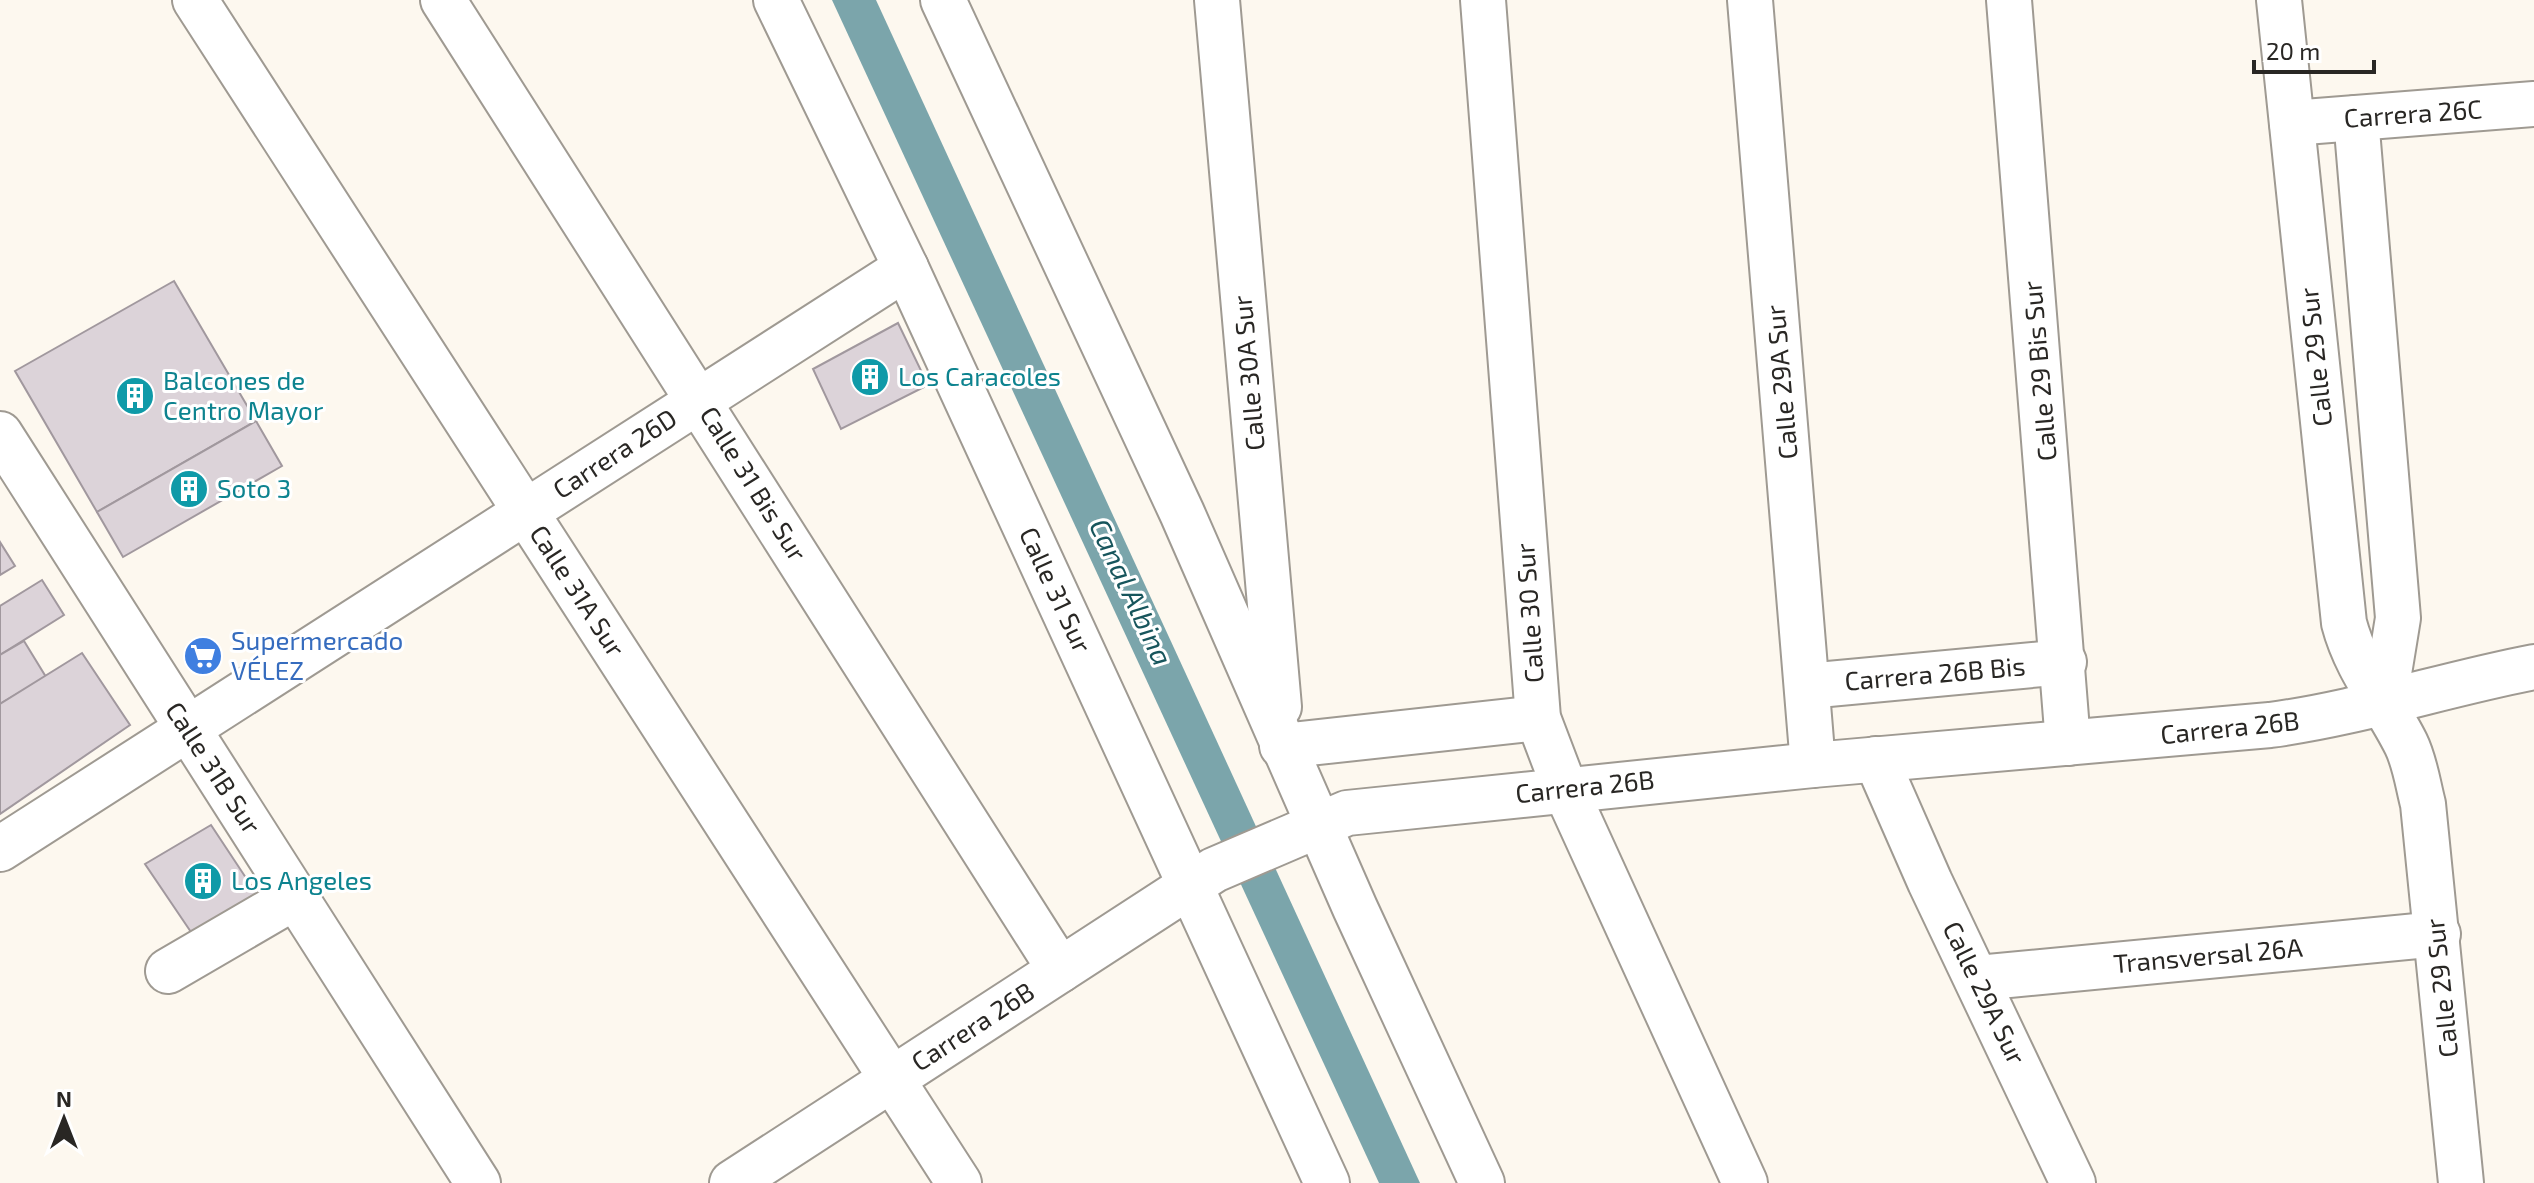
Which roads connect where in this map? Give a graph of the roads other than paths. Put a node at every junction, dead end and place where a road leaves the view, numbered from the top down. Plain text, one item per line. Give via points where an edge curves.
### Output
1 (195, 0) edge
2 (443, 0) edge
3 (776, 0) edge
4 (943, 0) edge
5 (1217, 0) edge
6 (1483, 0) edge
7 (1750, 0) edge
8 (2009, 0) edge
9 (2279, 0) edge
10 (2534, 104) edge
11 (2356, 118) junction
12 (2292, 123) junction
13 (906, 268) junction
14 (700, 400) junction
15 (0, 434) edge
16 (525, 512) junction
17 (2064, 662) junction
18 (2534, 667) edge
19 (1807, 686) junction
20 (2384, 704) junction
21 (1538, 718) junction
22 (188, 728) junction
23 (2068, 743) junction
24 (1282, 746) junction
25 (1876, 759) junction
26 (1813, 765) junction
27 (1565, 789) junction
28 (1298, 831) junction
29 (0, 849) edge
30 (1203, 877) junction
31 (295, 897) junction
32 (2438, 934) junction
33 (1060, 970) junction
34 (168, 971) dead end
35 (1978, 978) junction
36 (892, 1079) junction
37 (478, 1183) edge
38 (732, 1183) edge
39 (959, 1183) edge
40 (1327, 1183) edge
41 (1482, 1183) edge
42 (1745, 1183) edge
43 (2073, 1183) edge
44 (2461, 1183) edge

1 - 16 street, Calle 31A Sur
2 - 14 street, Calle 31 Bis Sur
3 - 13 street, Calle 31 Sur
4 - 24 street via 1182,513
5 - 24 street, Calle 30A Sur
6 - 21 street, Calle 30 Sur
7 - 19 street, Calle 29A Sur
8 - 17 street, Calle 29 Bis Sur
9 - 12 street, Calle 29 Sur
10 - 11 street, Carrera 26C
11 - 12 street, Carrera 26C
11 - 20 street via 2398,618
12 - 20 street, Calle 29 Sur via 2344,623 2364,677
13 - 14 street, Carrera 26D
13 - 30 street, Calle 31 Sur
14 - 16 street, Carrera 26D
14 - 33 street, Calle 31 Bis Sur
15 - 22 street, Calle 31B Sur
16 - 22 street, Carrera 26D
16 - 36 street, Calle 31A Sur
17 - 19 street, Carrera 26B Bis
17 - 23 street, Calle 29 Bis Sur
18 - 20 street, Carrera 26B via 2457,681
19 - 26 street, Calle 29A Sur
20 - 23 street, Carrera 26B via 2330,718
20 - 32 street, Calle 29 Sur via 2408,748 2423,804
21 - 24 street
21 - 27 street, Calle 30 Sur
22 - 29 street, Carrera 26D
22 - 31 street, Calle 31B Sur
23 - 25 street, Carrera 26B
24 - 28 street
25 - 26 street, Carrera 26B
25 - 35 street, Calle 29A Sur
26 - 27 street, Carrera 26B
27 - 28 street, Carrera 26B via 1386,806
27 - 42 street, Calle 30 Sur
28 - 30 street, Carrera 26B
28 - 41 street
30 - 33 street, Carrera 26B
30 - 40 street, Calle 31 Sur
31 - 34 street
31 - 37 street, Calle 31B Sur
32 - 35 street, Transversal 26A
32 - 44 street, Calle 29 Sur
33 - 36 street, Carrera 26B
35 - 43 street, Calle 29A Sur
36 - 38 street, Carrera 26B
36 - 39 street, Calle 31A Sur

